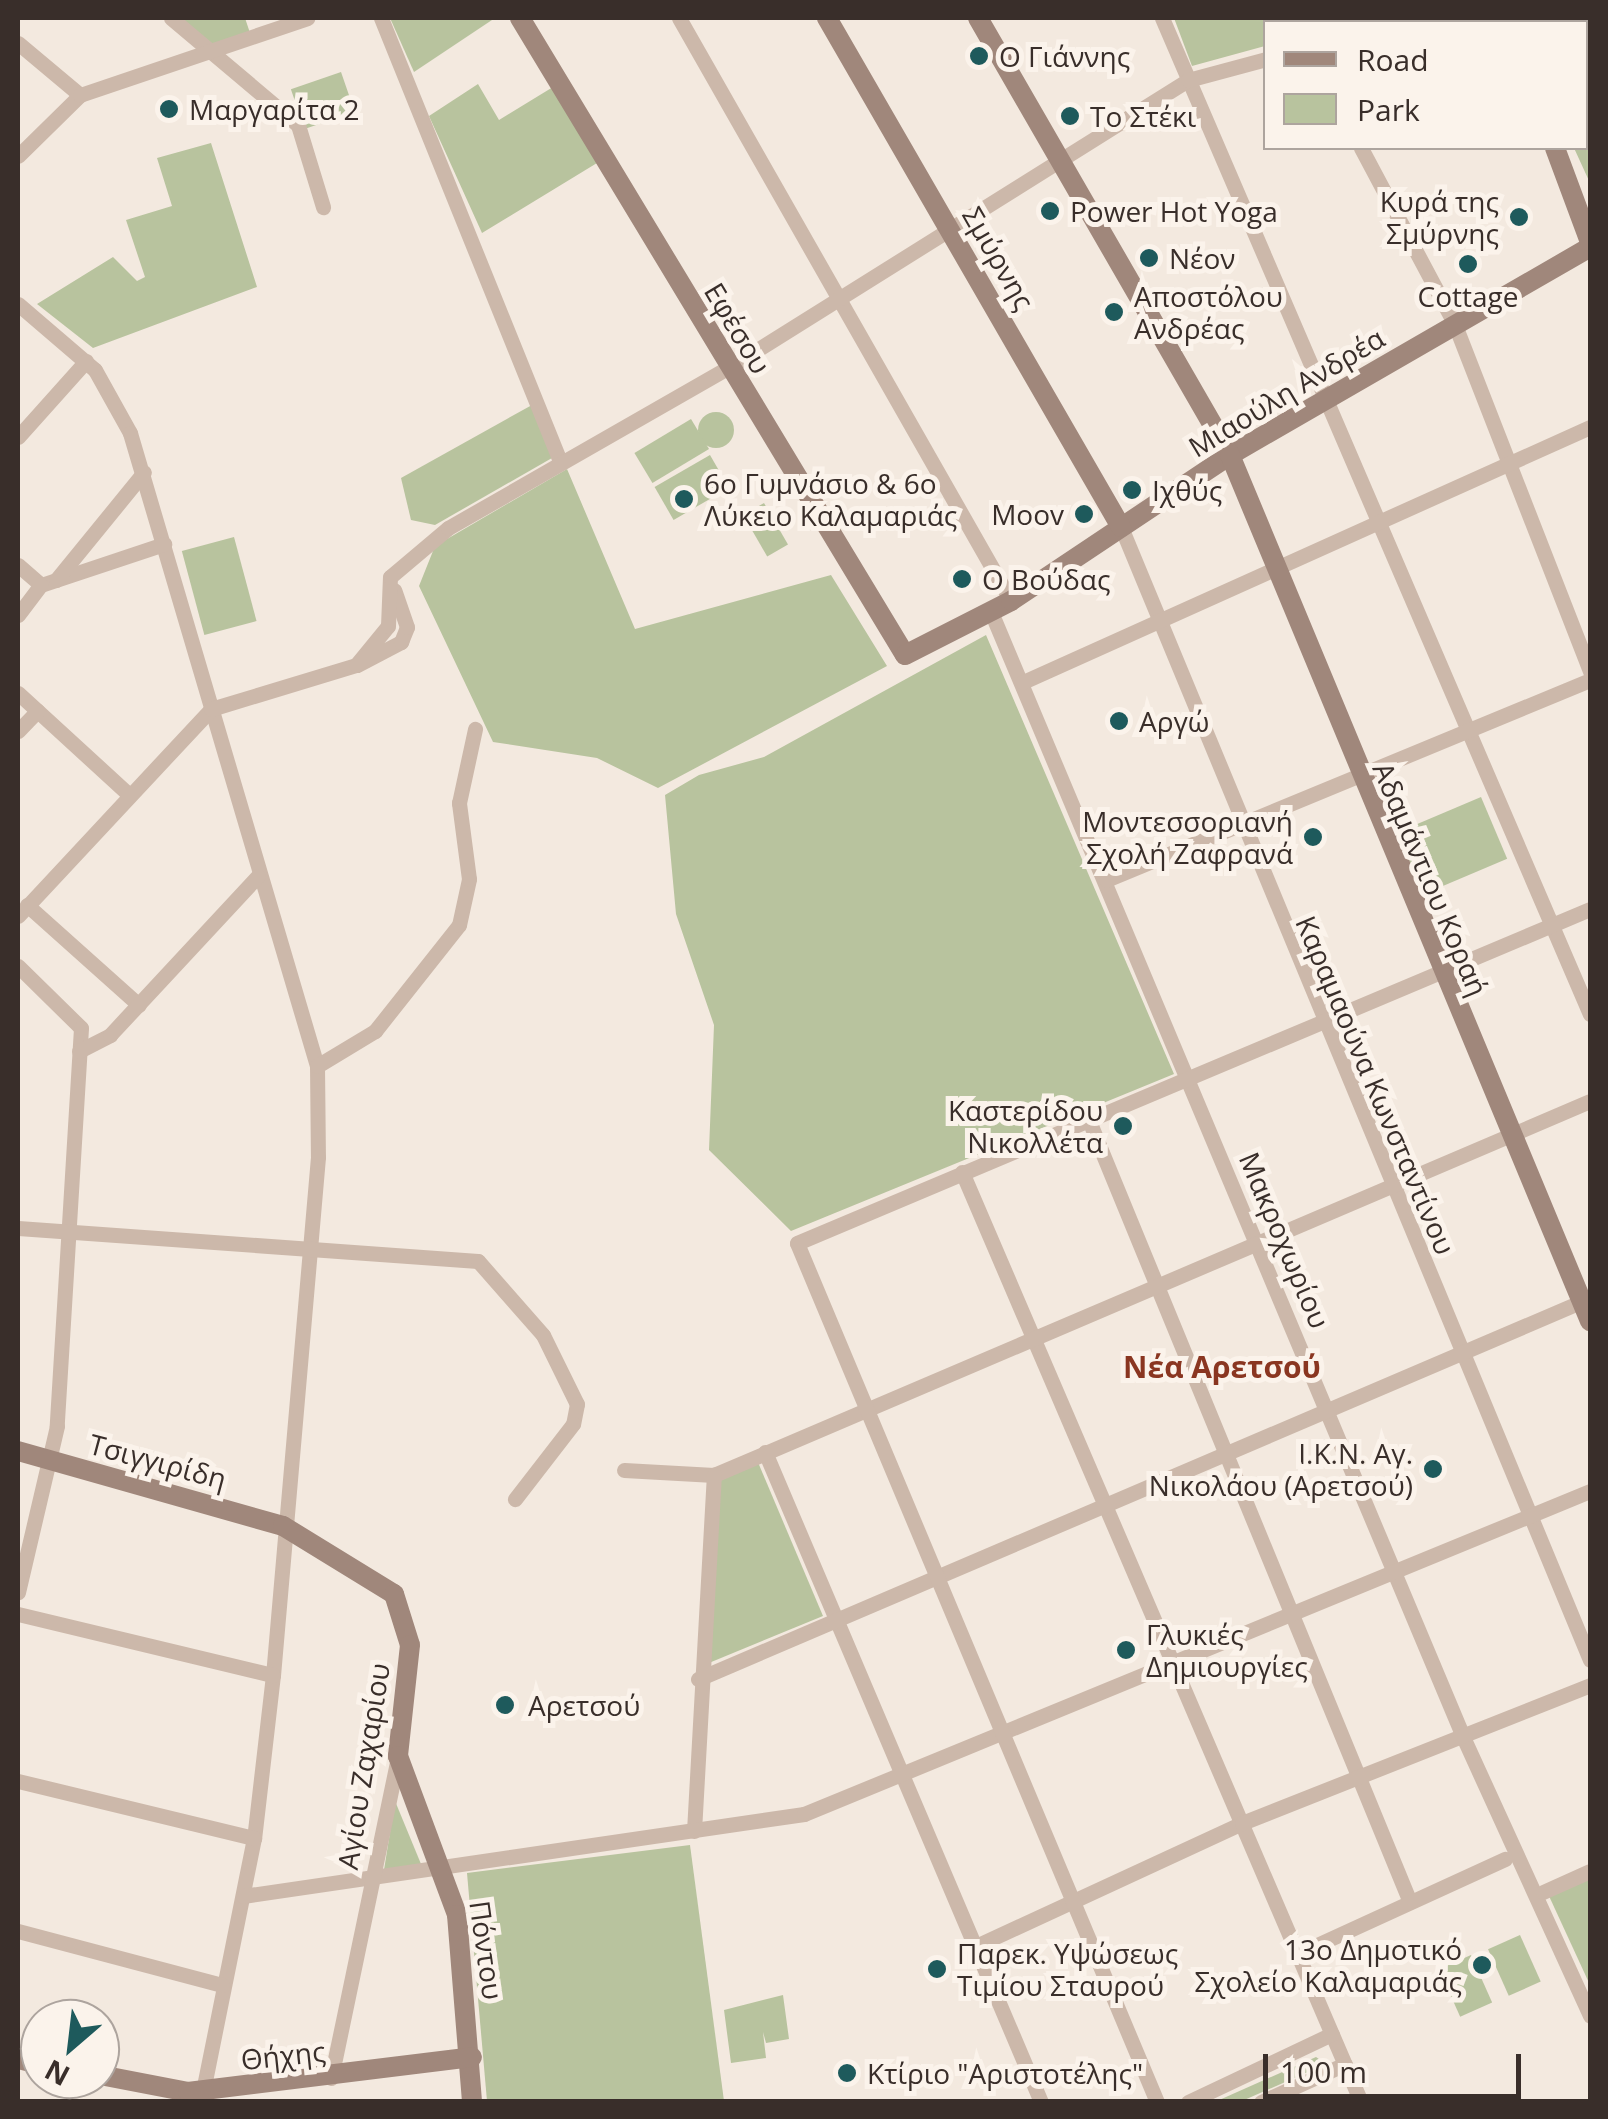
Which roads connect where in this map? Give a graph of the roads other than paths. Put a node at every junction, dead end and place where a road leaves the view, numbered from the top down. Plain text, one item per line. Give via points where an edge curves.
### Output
1 (171, 18) edge
2 (251, 18) edge
3 (308, 18) edge
4 (381, 18) edge
5 (520, 18) edge
6 (679, 18) edge
7 (826, 18) edge
8 (978, 18) edge
9 (1162, 18) edge
10 (256, 35) junction
11 (18, 42) edge
12 (203, 51) junction
13 (1263, 60) edge
14 (1188, 80) junction
15 (80, 95) junction
16 (1362, 150) edge
17 (1556, 150) edge
18 (18, 156) edge
19 (1060, 158) junction
20 (323, 207) dead end
21 (950, 229) junction
22 (1590, 244) edge
23 (841, 298) junction
24 (18, 304) edge
25 (1454, 324) junction
26 (86, 361) junction
27 (729, 367) junction
28 (1324, 398) junction
29 (1590, 427) edge
30 (18, 437) edge
31 (1230, 455) junction
32 (560, 460) junction
33 (1509, 466) junction
34 (144, 472) junction
35 (1382, 522) junction
36 (1122, 527) junction
37 (164, 544) junction
38 (18, 565) edge
39 (1278, 574) junction
40 (48, 583) junction
41 (1010, 601) junction
42 (992, 612) junction
43 (18, 614) edge
44 (1161, 626) junction
45 (914, 656) joint
46 (1590, 676) edge
47 (1024, 682) junction
48 (18, 693) edge
49 (211, 709) junction
50 (38, 711) junction
51 (475, 729) dead end
52 (18, 731) edge
53 (1469, 734) junction
54 (1358, 777) junction
55 (127, 793) junction
56 (1240, 824) junction
57 (258, 876) junction
58 (1106, 880) junction
59 (1590, 909) edge
60 (22, 910) edge
61 (1552, 925) junction
62 (18, 966) edge
63 (1440, 973) junction
64 (140, 1004) junction
65 (1590, 1014) edge
66 (1322, 1026) junction
67 (79, 1052) junction
68 (317, 1066) junction
69 (1190, 1083) junction
70 (1590, 1101) edge
71 (1090, 1122) junction
72 (1511, 1134) junction
73 (962, 1172) junction
74 (1392, 1184) junction
75 (18, 1228) edge
76 (63, 1230) junction
77 (1257, 1238) junction
78 (310, 1246) junction
79 (1151, 1281) junction
80 (1588, 1307) edge
81 (1032, 1334) junction
82 (1462, 1352) junction
83 (870, 1403) junction
84 (1330, 1407) junction
85 (18, 1451) edge
86 (765, 1452) junction
87 (1222, 1456) junction
88 (51, 1461) junction
89 (624, 1470) dead end
90 (714, 1475) junction
91 (1590, 1490) edge
92 (515, 1499) dead end
93 (1107, 1510) junction
94 (1529, 1515) junction
95 (283, 1526) junction
96 (1399, 1568) junction
97 (940, 1578) junction
98 (18, 1592) edge
99 (1290, 1612) junction
100 (18, 1614) edge
101 (836, 1621) junction
102 (1590, 1660) edge
103 (1172, 1661) junction
104 (272, 1675) junction
105 (698, 1679) junction
106 (1590, 1686) edge
107 (1006, 1731) junction
108 (1464, 1739) junction
109 (398, 1756) junction
110 (1359, 1774) junction
111 (906, 1776) junction
112 (18, 1781) edge
113 (1242, 1823) junction
114 (694, 1831) junction
115 (254, 1838) junction
116 (1506, 1859) dead end
117 (442, 1870) junction
118 (1590, 1871) edge
119 (373, 1878) junction
120 (1543, 1892) dead end
121 (242, 1896) junction
122 (1078, 1902) junction
123 (1410, 1902) junction
124 (18, 1931) edge
125 (978, 1945) junction
126 (1306, 1950) dead end
127 (222, 1985) junction
128 (1587, 1994) edge
129 (1590, 2016) edge
130 (1332, 2034) junction
131 (472, 2056) junction
132 (1345, 2064) junction
133 (332, 2078) junction
134 (120, 2079) edge
135 (202, 2096) edge
136 (472, 2102) edge
137 (1040, 2102) edge
138 (1157, 2102) edge
139 (1188, 2102) edge
140 (1261, 2102) edge
141 (1360, 2102) edge

1 - 12 street
2 - 10 street
3 - 10 street
4 - 32 street
5 - 27 main road, Εφέσου
6 - 23 street
7 - 21 main road, Σμύρνης
8 - 19 main road, Αδαμάντιου Κοραή
9 - 14 street
10 - 12 street
11 - 15 street
12 - 15 street
12 - 20 street via 298,125
13 - 14 street
14 - 19 street
14 - 28 street
15 - 18 street
16 - 25 street
17 - 22 main road
19 - 21 street
19 - 31 main road, Αδαμάντιου Κοραή
21 - 23 street
21 - 36 main road, Σμύρνης
22 - 25 main road, Μιαούλη Ανδρέα
23 - 27 street
23 - 41 street
24 - 26 street
25 - 28 main road, Μιαούλη Ανδρέα
25 - 33 street
26 - 30 street
26 - 34 street via 116,400
27 - 32 street
27 - 45 main road, Εφέσου via 894,650
28 - 31 main road, Μιαούλη Ανδρέα
28 - 35 street
29 - 33 street
31 - 36 main road, Μιαούλη Ανδρέα
31 - 39 main road, Αδαμάντιου Κοραή
32 - 49 street via 448,528 390,577 407,627 390,653
33 - 35 street
33 - 46 street
34 - 37 street
34 - 40 street
35 - 39 street
35 - 53 street
36 - 41 main road, Μιαούλη Ανδρέα
36 - 44 street, Καραμαούνα Κωνσταντίνου
37 - 40 street
37 - 49 street
38 - 40 street
39 - 44 street
39 - 54 main road, Αδαμάντιου Κοραή
40 - 43 street
41 - 42 main road, Μιαούλη Ανδρέα
42 - 45 main road, Μιαούλη Ανδρέα
42 - 47 street, Μακροχωρίου
44 - 47 street
44 - 56 street, Καραμαούνα Κωνσταντίνου
46 - 53 street
47 - 58 street, Μακροχωρίου
48 - 50 street
49 - 55 street
49 - 57 street
50 - 52 street
50 - 55 street
51 - 68 street via 459,803 469,879 459,925 375,1031
53 - 54 street
53 - 61 street
54 - 56 street
54 - 63 main road, Αδαμάντιου Κοραή
55 - 60 street
56 - 58 street
56 - 66 street, Καραμαούνα Κωνσταντίνου
57 - 64 street
57 - 68 street
58 - 69 street, Μακροχωρίου
59 - 61 street
60 - 64 street
61 - 63 street
61 - 65 street
62 - 67 street via 78,1022
63 - 66 street
63 - 72 main road, Αδαμάντιου Κοραή
64 - 67 street
66 - 69 street
66 - 74 street, Καραμαούνα Κωνσταντίνου
67 - 76 street
68 - 78 street
69 - 71 street
69 - 77 street, Μακροχωρίου
70 - 72 street
71 - 73 street
71 - 79 street
72 - 74 street
72 - 80 main road, Αδαμάντιου Κοραή
73 - 81 street
73 - 83 street via 797,1243
74 - 77 street
74 - 82 street, Καραμαούνα Κωνσταντίνου
75 - 76 street
76 - 78 street
76 - 88 street
77 - 79 street
77 - 84 street, Μακροχωρίου
78 - 92 street via 478,1262 543,1335 577,1415
78 - 95 street
79 - 81 street
79 - 87 street
80 - 82 street
81 - 83 street
81 - 93 street
82 - 84 street
82 - 94 street, Καραμαούνα Κωνσταντίνου
83 - 86 street
83 - 97 street
84 - 87 street
84 - 96 street, Μακροχωρίου
85 - 88 main road, Τσιγγιρίδη
86 - 90 street
86 - 101 street
87 - 93 street
87 - 99 street
88 - 95 main road, Τσιγγιρίδη
88 - 98 street
89 - 90 street
90 - 105 street
91 - 94 street
93 - 97 street
93 - 103 street
94 - 96 street
94 - 102 street, Καραμαούνα Κωνσταντίνου
95 - 104 street
95 - 109 main road, Αγίου Ζαχαρίου via 360,1565 399,1602 410,1653
96 - 99 street
96 - 108 street, Μακροχωρίου
97 - 101 street
97 - 107 street
99 - 103 street
99 - 110 street
100 - 104 street
101 - 105 street
101 - 111 street
103 - 107 street
103 - 113 street
104 - 115 street
105 - 114 street
106 - 108 street
107 - 111 street
107 - 122 street
108 - 110 street
108 - 128 street, Μακροχωρίου
109 - 117 main road, Πόντου
109 - 119 street, Αγίου Ζαχαρίου
110 - 113 street
110 - 123 street
111 - 114 street via 804,1814
111 - 125 street
112 - 115 street
113 - 122 street
113 - 130 street
114 - 117 street
115 - 121 street
116 - 123 street
117 - 119 street
117 - 131 main road, Πόντου via 458,1915
118 - 120 street
119 - 121 street
119 - 133 street, Αγίου Ζαχαρίου
121 - 127 street
122 - 125 street
122 - 138 street
123 - 126 street
124 - 127 street
125 - 137 street
127 - 135 street
128 - 129 street, Μακροχωρίου
130 - 132 street
130 - 139 street
131 - 133 main road, Θήχης
131 - 136 main road, Πόντου
132 - 140 street
132 - 141 street
133 - 135 main road, Θήχης
134 - 135 main road, Θήχης

